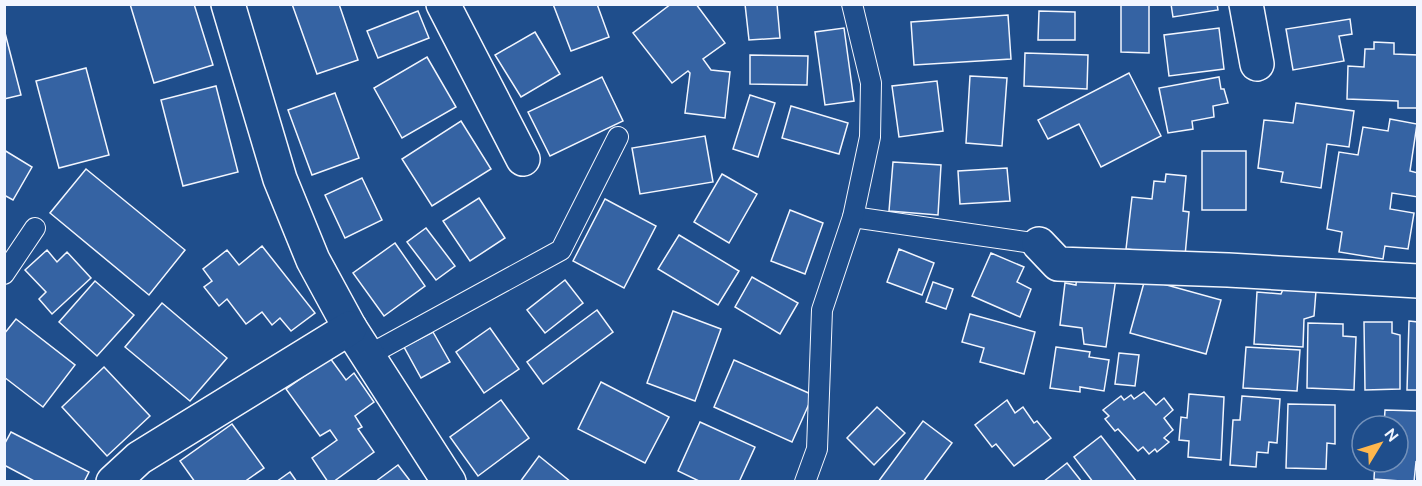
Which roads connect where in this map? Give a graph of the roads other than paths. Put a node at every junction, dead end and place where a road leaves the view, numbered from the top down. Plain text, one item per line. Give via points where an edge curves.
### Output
1 (228, 4) edge
2 (443, 4) edge
3 (852, 4) edge
4 (1246, 4) edge
5 (1257, 64) dead end
6 (618, 137) dead end
7 (523, 159) dead end
8 (853, 217) junction
9 (35, 228) dead end
10 (1039, 244) joint
11 (4, 274) edge
12 (1418, 281) edge
13 (350, 328) junction
14 (369, 355) junction
15 (113, 482) edge
16 (449, 482) edge
17 (805, 482) edge

1 - 13 street via 280,179 313,260
2 - 7 street
3 - 8 lane via 871,83 870,137
4 - 5 street
6 - 14 lane via 561,250
8 - 10 lane
8 - 17 lane via 822,310 817,449
9 - 11 lane
10 - 12 street via 1058,264
13 - 14 street
13 - 15 street via 139,459
14 - 16 street

